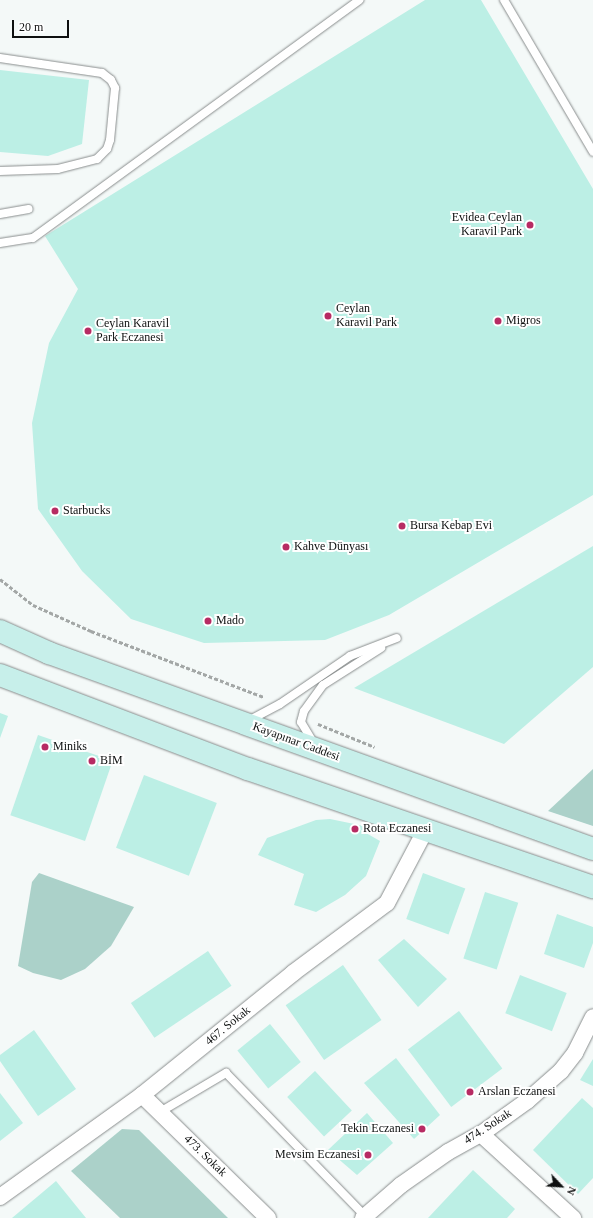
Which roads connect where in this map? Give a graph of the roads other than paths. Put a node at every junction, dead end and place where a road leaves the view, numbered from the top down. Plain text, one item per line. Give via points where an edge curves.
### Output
1 (359, 0) edge
2 (504, 0) edge
3 (0, 58) edge
4 (593, 152) edge
5 (0, 171) edge
6 (29, 209) dead end
7 (0, 214) edge
8 (0, 243) edge
9 (0, 631) edge
10 (0, 675) edge
11 (243, 723) junction
12 (320, 751) junction
13 (426, 829) junction
14 (593, 849) edge
15 (593, 887) edge
16 (593, 1017) edge
17 (142, 1095) junction
18 (160, 1112) junction
19 (481, 1134) junction
20 (0, 1197) edge
21 (364, 1217) edge
22 (268, 1218) edge
23 (573, 1218) edge

1 - 8 lane via 33,238
2 - 4 lane
3 - 5 lane via 102,73 111,80 115,88 110,140 107,149 97,158 58,169
6 - 7 lane
9 - 11 main road, Kayapınar Caddesi via 49,653
10 - 13 main road via 248,769
11 - 12 main road, Kayapınar Caddesi
11 - 12 lane via 280,704 350,656 397,638 323,685 304,712 301,722
12 - 14 main road, Kayapınar Caddesi
13 - 15 main road
13 - 17 street, 467. Sokak via 387,903 293,973
16 - 19 street, 474. Sokak via 575,1053 561,1071 527,1101
17 - 18 street, 473. Sokak
17 - 20 street, 467. Sokak
18 - 21 lane via 226,1073
18 - 22 street, 473. Sokak
19 - 21 street, 474. Sokak via 448,1152 401,1185
19 - 23 street

